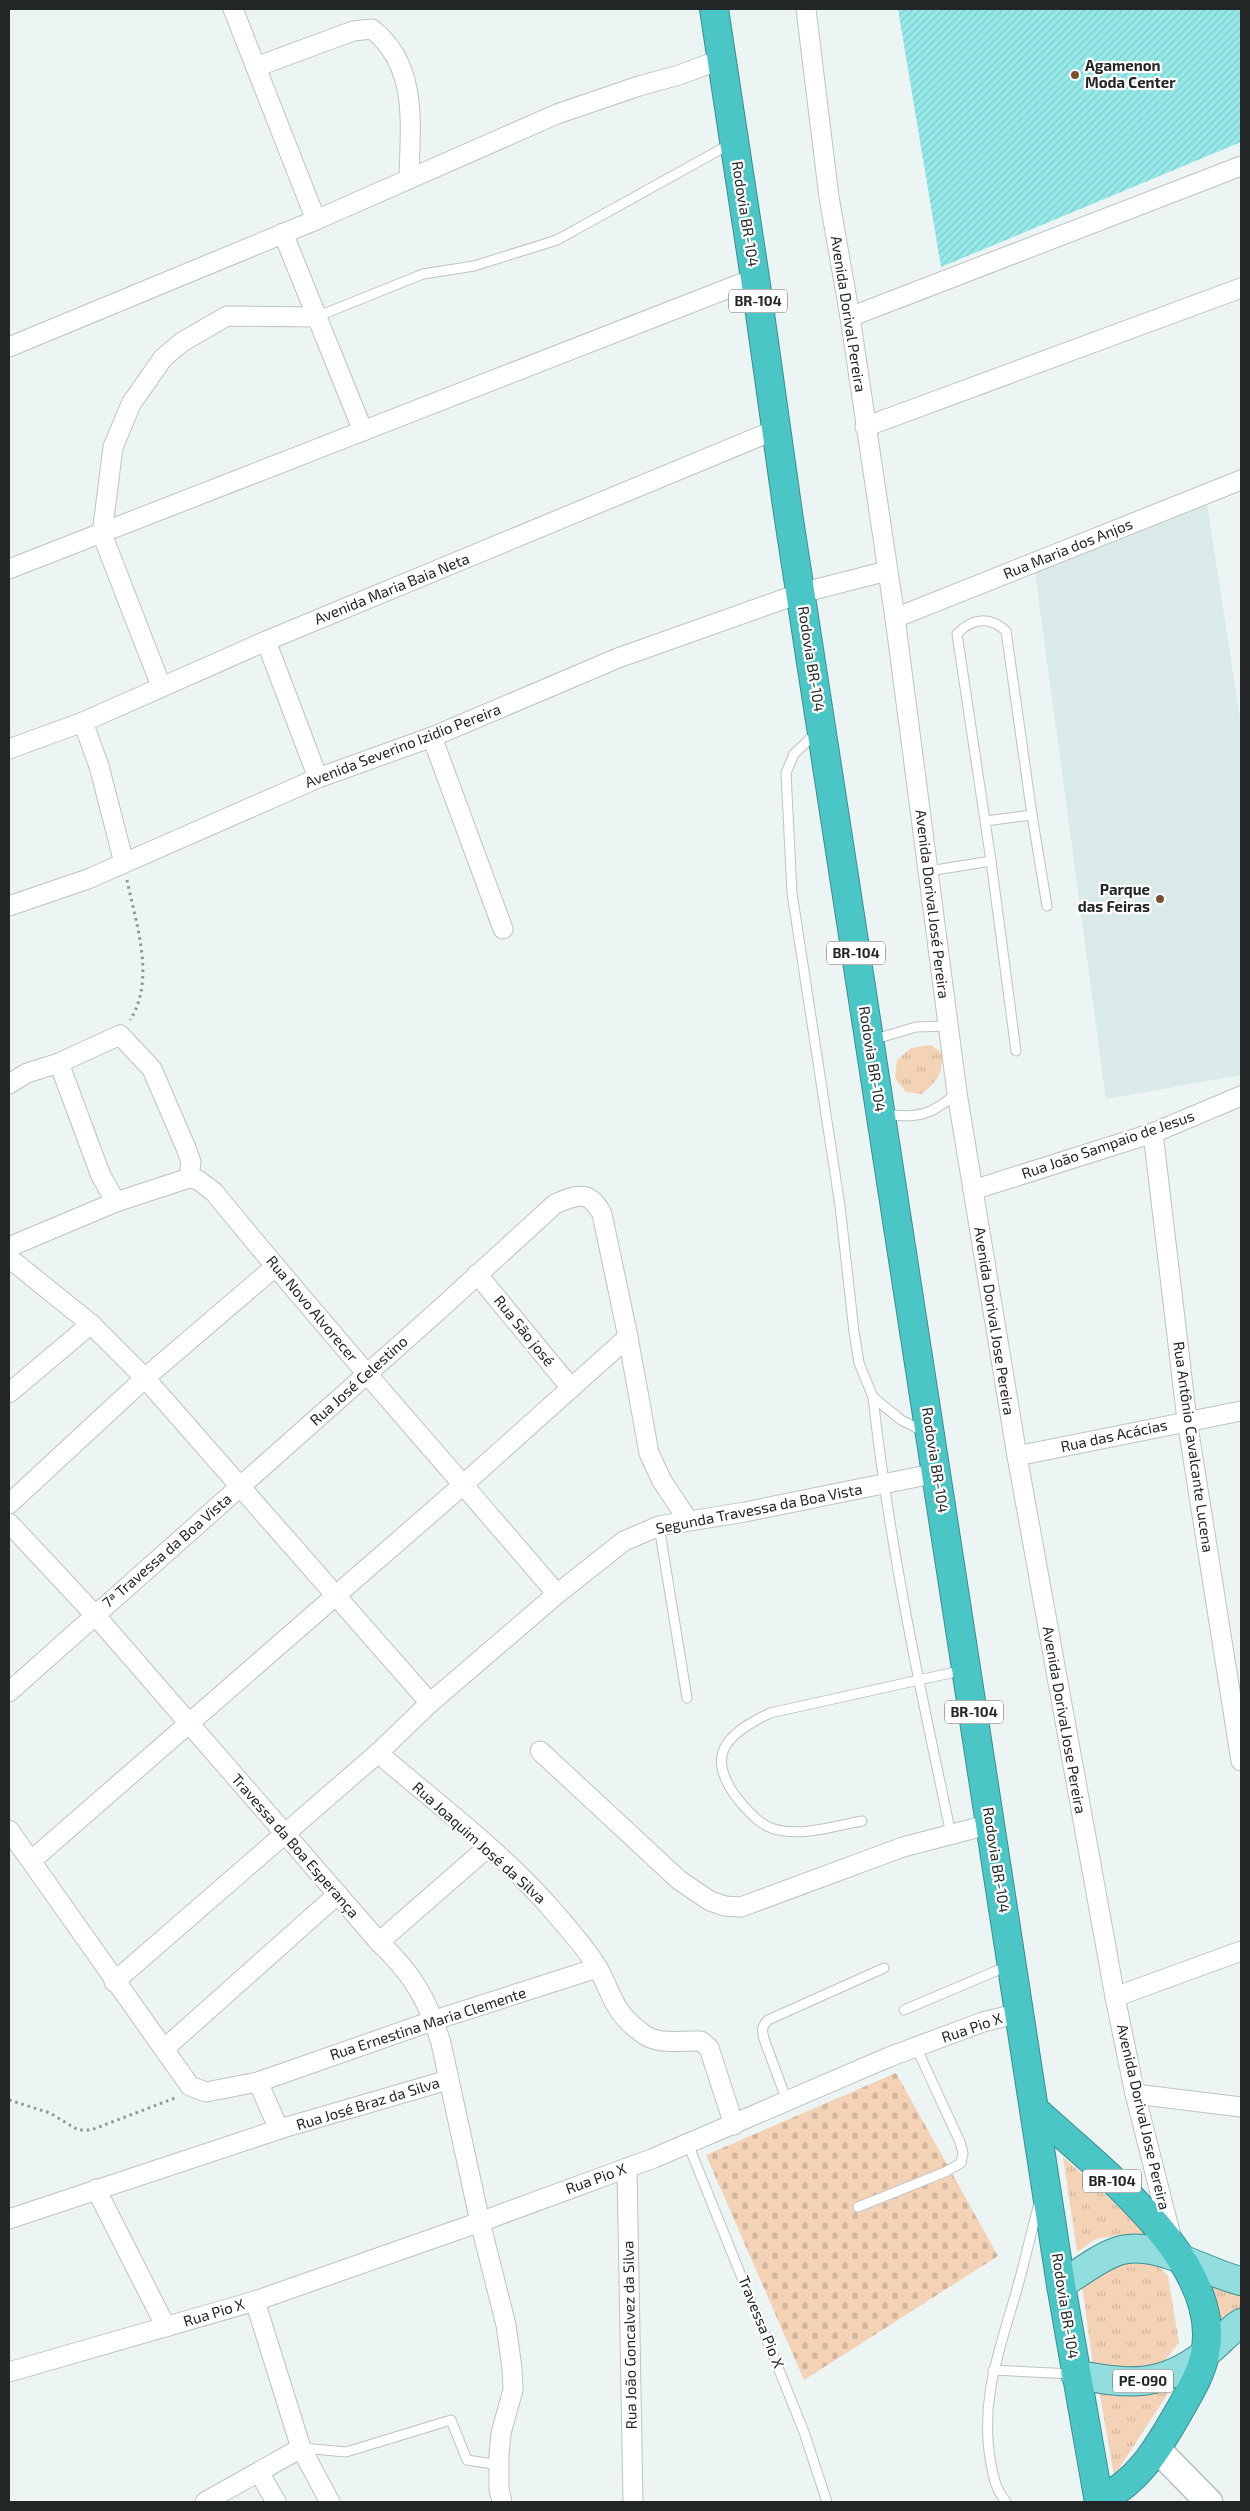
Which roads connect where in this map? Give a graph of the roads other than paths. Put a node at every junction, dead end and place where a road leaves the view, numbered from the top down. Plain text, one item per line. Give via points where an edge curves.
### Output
1 (232, 9) edge
2 (714, 9) edge
3 (806, 9) edge
4 (722, 59) junction
5 (256, 67) junction
6 (734, 142) junction
7 (1241, 166) edge
8 (410, 179) junction
9 (316, 220) junction
10 (283, 233) junction
11 (755, 278) junction
12 (1241, 288) edge
13 (315, 318) junction
14 (850, 318) junction
15 (9, 347) edge
16 (865, 427) junction
17 (775, 430) junction
18 (363, 431) junction
19 (1241, 480) edge
20 (102, 534) junction
21 (9, 569) edge
22 (887, 571) junction
23 (801, 593) junction
24 (895, 618) junction
25 (266, 641) junction
26 (161, 686) junction
27 (83, 722) junction
28 (821, 729) junction
29 (432, 737) junction
30 (9, 749) edge
31 (318, 778) junction
32 (1032, 815) junction
33 (985, 821) junction
34 (991, 860) junction
35 (124, 863) junction
36 (929, 871) junction
37 (9, 906) edge
38 (1047, 906) dead end
39 (503, 929) dead end
40 (947, 1026) junction
41 (870, 1041) junction
42 (1016, 1051) dead end
43 (59, 1063) junction
44 (9, 1084) edge
45 (956, 1093) junction
46 (1241, 1096) edge
47 (881, 1113) junction
48 (1153, 1133) junction
49 (189, 1178) junction
50 (973, 1190) junction
51 (116, 1202) junction
52 (9, 1247) edge
53 (9, 1258) edge
54 (276, 1266) junction
55 (477, 1274) junction
56 (91, 1324) junction
57 (628, 1337) junction
58 (366, 1374) junction
59 (145, 1378) junction
60 (571, 1388) junction
61 (9, 1393) edge
62 (873, 1397) junction
63 (1241, 1411) edge
64 (1187, 1420) junction
65 (931, 1436) junction
66 (1016, 1456) junction
67 (937, 1473) junction
68 (464, 1484) junction
69 (882, 1484) junction
70 (240, 1487) junction
71 (9, 1504) edge
72 (688, 1520) junction
73 (9, 1523) edge
74 (660, 1526) junction
75 (556, 1594) junction
76 (334, 1596) junction
77 (95, 1615) junction
78 (967, 1670) junction
79 (919, 1680) junction
80 (9, 1692) edge
81 (686, 1698) dead end
82 (430, 1703) junction
83 (188, 1724) junction
84 (540, 1751) dead end
85 (378, 1753) junction
86 (1241, 1761) edge
87 (862, 1821) dead end
88 (991, 1824) junction
89 (9, 1830) edge
90 (284, 1834) junction
91 (951, 1834) junction
92 (488, 1847) junction
93 (32, 1860) junction
94 (338, 1894) junction
95 (379, 1942) junction
96 (1241, 1952) edge
97 (1012, 1964) junction
98 (597, 1968) junction
99 (884, 1968) dead end
100 (114, 1982) junction
101 (1115, 1997) junction
102 (904, 2010) dead end
103 (1020, 2013) junction
104 (435, 2020) junction
105 (916, 2047) junction
106 (164, 2049) junction
107 (448, 2080) junction
108 (258, 2082) junction
109 (1135, 2094) junction
110 (787, 2102) junction
111 (1241, 2107) edge
112 (1035, 2110) junction
113 (734, 2125) junction
114 (283, 2128) junction
115 (688, 2144) junction
116 (627, 2168) junction
117 (1046, 2177) junction
118 (96, 2189) junction
119 (858, 2208) dead end
120 (9, 2219) edge
121 (480, 2222) junction
122 (1178, 2253) junction
123 (1241, 2281) edge
124 (1061, 2285) junction
125 (255, 2301) junction
126 (1240, 2325) edge
127 (166, 2327) junction
128 (1206, 2354) junction
129 (993, 2370) junction
130 (9, 2372) edge
131 (1075, 2374) junction
132 (301, 2448) junction
133 (1157, 2449) junction
134 (499, 2465) junction
135 (260, 2472) junction
136 (1206, 2501) edge
137 (205, 2502) edge
138 (276, 2502) edge
139 (330, 2502) edge
140 (502, 2502) edge
141 (633, 2502) edge
142 (827, 2502) edge
143 (1006, 2502) edge
144 (1100, 2502) edge

1 - 5 street
2 - 4 highway, Rodovia BR-104 / BR-104
3 - 14 street, Avenida Dorival Pereira via 829,197
4 - 6 highway, Rodovia BR-104 / BR-104
4 - 8 street via 558,114
5 - 8 street via 352,31 372,29 393,48 410,102
5 - 9 street
6 - 11 highway, Rodovia BR-104 / BR-104
6 - 13 lane via 557,240 474,266 423,274
7 - 14 street
8 - 9 street
9 - 10 street
10 - 13 street
10 - 15 street
11 - 17 highway, Rodovia BR-104 / BR-104
11 - 18 street
12 - 16 street
13 - 18 street
13 - 20 street via 227,316 182,342 163,358 131,404 114,447
14 - 16 street, Avenida Dorival Pereira
16 - 22 street, Avenida Dorival Pereira
17 - 23 highway, Rodovia BR-104 / BR-104
17 - 25 street, Avenida Maria Baia Neta
18 - 20 street
19 - 24 street, Rua Maria dos Anjos
20 - 21 street
20 - 26 street
22 - 23 street, Avenida Severino Izidio Pereira
22 - 24 street, Avenida Dorival Pereira
23 - 28 highway, Rodovia BR-104 / BR-104
23 - 29 street, Avenida Severino Izidio Pereira via 618,658
24 - 36 street, Avenida Dorival José Pereira
25 - 26 street, Avenida Maria Baia Neta
25 - 31 street
26 - 27 street, Avenida Maria Baia Neta
27 - 30 street, Avenida Maria Baia Neta
27 - 35 street via 99,766
28 - 41 highway, Rodovia BR-104 / BR-104
28 - 62 lane via 794,754 786,773 792,893 840,1206 854,1332 859,1363
29 - 31 street, Avenida Severino Izidio Pereira
29 - 39 street
31 - 35 street, Avenida Severino Izidio Pereira
32 - 33 lane
32 - 33 lane via 1006,631 998,623 987,620 973,622 957,634
32 - 38 lane
33 - 34 lane
34 - 36 lane
34 - 42 lane
35 - 37 street, Avenida Severino Izidio Pereira
36 - 40 street, Avenida Dorival José Pereira
40 - 41 lane via 916,1027
40 - 45 street, Avenida Dorival José Pereira
41 - 47 highway, Rodovia BR-104 / BR-104
43 - 44 street via 28,1073
43 - 49 street via 120,1036 152,1069 186,1148 190,1162
43 - 51 street via 101,1176
45 - 47 lane via 940,1108 922,1115
45 - 50 street, Avenida Dorival José Pereira
46 - 48 street, Rua João Sampaio de Jesus
47 - 65 highway, Rodovia BR-104 / BR-104
48 - 50 street, Rua João Sampaio de Jesus
48 - 64 street, Rua Antônio Cavalcante Lucena
49 - 51 street
49 - 54 street, Rua Novo Alvorecer via 198,1180 214,1192
50 - 66 street, Avenida Dorival Jose Pereira
51 - 52 street
53 - 56 street
54 - 58 street, Rua Novo Alvorecer
54 - 59 street
55 - 57 street, Rua José Celestino via 555,1204 582,1195 590,1198 597,1203 602,1214
55 - 58 street, Rua José Celestino
55 - 60 street, Rua São josé
56 - 59 street
56 - 61 street
57 - 60 street
57 - 72 street, Rua José Celestino via 649,1453 662,1481
58 - 68 street, Rua Novo Alvorecer
58 - 70 street, Rua José Celestino
59 - 70 street
59 - 71 street
60 - 68 street
62 - 65 lane via 901,1420
62 - 69 lane
63 - 64 street, Rua das Acácias
64 - 66 street, Rua das Acácias
64 - 86 street, Rua Antônio Cavalcante Lucena
65 - 67 highway, Rodovia BR-104 / BR-104
66 - 101 street, Avenida Dorival Jose Pereira
67 - 69 street, Segunda Travessa da Boa Vista
67 - 78 highway, Rodovia BR-104 / BR-104
68 - 75 street, Rua Novo Alvorecer
68 - 76 street
69 - 72 street, Segunda Travessa da Boa Vista via 745,1512
69 - 79 lane
70 - 76 street
70 - 77 street, 7ª Travessa da Boa Vista
72 - 74 street, Segunda Travessa da Boa Vista
73 - 77 street, Travessa da Boa Esperança
74 - 75 street, Segunda Travessa da Boa Vista via 624,1541
74 - 81 lane
75 - 82 street, Segunda Travessa da Boa Vista
76 - 82 street
76 - 83 street
77 - 80 street, 7ª Travessa da Boa Vista
77 - 83 street, Travessa da Boa Esperança
78 - 79 lane
78 - 88 highway, Rodovia BR-104 / BR-104
79 - 87 lane via 770,1714 744,1726 723,1749 724,1777 754,1818 772,1828 790,1832
79 - 91 lane
82 - 85 street, Segunda Travessa da Boa Vista
83 - 90 street, Travessa da Boa Esperança
83 - 93 street
84 - 91 street via 679,1880 710,1901 725,1906 741,1907 903,1847
85 - 90 street, Segunda Travessa da Boa Vista
85 - 92 street, Rua Joaquim José da Silva
88 - 91 street
88 - 97 highway, Rodovia BR-104 / BR-104
89 - 93 street
90 - 94 street, Travessa da Boa Esperança
90 - 100 street, Segunda Travessa da Boa Vista
92 - 95 street
92 - 98 street, Rua Joaquim José da Silva via 547,1904
93 - 100 street
94 - 95 street, Travessa da Boa Esperança
94 - 106 street
95 - 104 street, Travessa da Boa Esperança via 403,1964
96 - 101 street
97 - 102 lane
97 - 103 highway, Rodovia BR-104 / BR-104
98 - 104 street, Rua Ernestina Maria Clemente
98 - 113 street, Rua Joaquim José da Silva via 612,2002 629,2024 644,2035 660,2042 701,2041 709,2048
99 - 110 lane via 763,2025 764,2039
100 - 106 street
101 - 109 street, Avenida Dorival Jose Pereira
103 - 105 street, Rua Pio X via 983,2022
103 - 112 highway, Rodovia BR-104 / BR-104
104 - 107 street, Travessa da Boa Esperança
104 - 108 street, Rua Ernestina Maria Clemente
105 - 110 street, Rua Pio X
105 - 119 lane via 960,2142 961,2163
106 - 108 street, Rua Ernestina Maria Clemente via 196,2090 216,2091
107 - 114 street, Rua José Braz da Silva
107 - 121 street, Travessa da Boa Esperança
108 - 114 street, Rua José Braz da Silva via 277,2125
109 - 111 street
109 - 122 street, Avenida Dorival Jose Pereira
110 - 113 street, Rua Pio X
112 - 117 highway, Rodovia BR-104 / BR-104
112 - 122 highway, Rodovia BR-104 / BR-104 via 1131,2199
113 - 115 street, Rua Pio X
114 - 118 street
115 - 116 street, Rua Pio X
115 - 142 lane, Travessa Pio X via 804,2432
116 - 121 street, Rua Pio X
116 - 141 street, Rua João Goncalvez da Silva
117 - 124 highway, Rodovia BR-104 / BR-104
117 - 129 lane
118 - 120 street
118 - 127 street
121 - 125 street, Rua Pio X
121 - 134 street, Travessa da Boa Esperança via 506,2325 512,2368 513,2390 501,2433
122 - 123 main road via 1228,2278
122 - 124 main road via 1119,2251
122 - 128 highway, Rodovia BR-104 / BR-104 via 1203,2304
124 - 131 highway, Rodovia BR-104 / BR-104
125 - 127 street, Rua Pio X
125 - 132 street
126 - 128 main road, PE-090
127 - 130 street, Rua Pio X
128 - 131 main road, PE-090 via 1163,2377 1141,2382 1114,2382
128 - 133 highway, Rodovia BR-104 / BR-104 via 1190,2392
129 - 131 lane
129 - 143 lane via 987,2404 989,2452 997,2492
131 - 144 highway, Rodovia BR-104 / BR-104
132 - 134 lane via 346,2452 451,2420 466,2460
132 - 135 street
132 - 139 street
133 - 136 street
133 - 144 highway, Rodovia BR-104 / BR-104 via 1126,2486
134 - 140 street, Travessa da Boa Esperança
135 - 137 street
135 - 138 street

